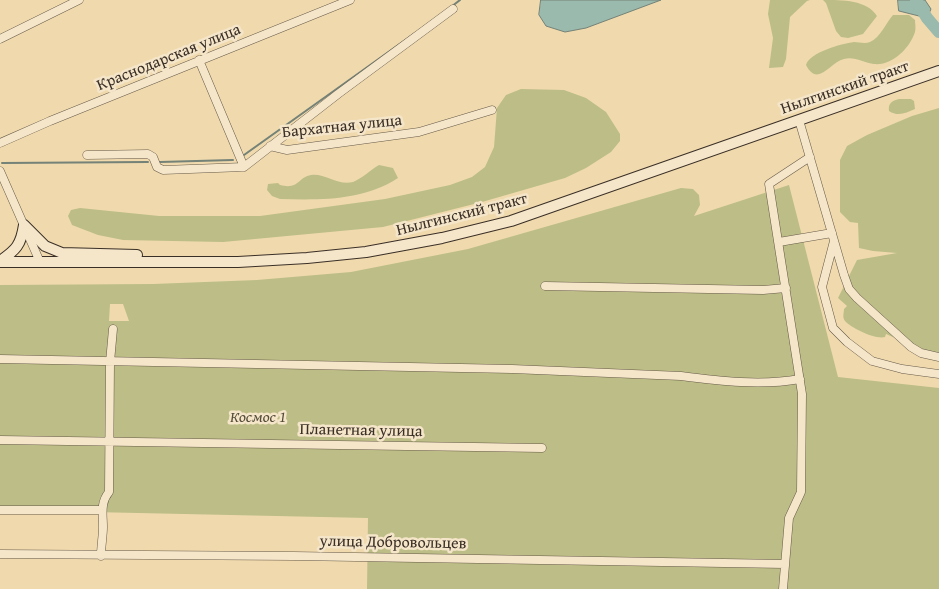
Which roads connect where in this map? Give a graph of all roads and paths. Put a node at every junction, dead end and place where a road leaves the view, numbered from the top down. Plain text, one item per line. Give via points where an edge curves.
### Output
1 (79, 0) edge
2 (350, 0) edge
3 (337, 2) edge
4 (452, 9) dead end
5 (0, 39) edge
6 (199, 60) junction
7 (939, 72) edge
8 (492, 110) dead end
9 (800, 120) junction
10 (0, 143) edge
11 (270, 146) junction
12 (87, 155) dead end
13 (810, 157) junction
14 (244, 167) junction
15 (0, 171) edge
16 (24, 225) junction
17 (833, 237) junction
18 (778, 242) junction
19 (219, 261) junction
20 (0, 262) edge
21 (40, 262) junction
22 (545, 286) dead end
23 (786, 288) junction
24 (113, 329) dead end
25 (939, 357) edge
26 (0, 359) edge
27 (110, 362) junction
28 (939, 374) edge
29 (800, 379) junction
30 (0, 440) edge
31 (110, 441) junction
32 (542, 448) dead end
33 (0, 510) edge
34 (102, 510) junction
35 (0, 554) edge
36 (101, 556) junction
37 (785, 564) junction
38 (783, 589) edge

1 - 5 street
2 - 3 street, Краснодарская улица
3 - 6 street, Краснодарская улица
4 - 11 street
6 - 10 street, Краснодарская улица
6 - 14 street
7 - 9 main road, Нылгинский тракт
8 - 11 street, Бархатная улица via 419,132 287,150
9 - 13 street
9 - 19 main road, Нылгинский тракт via 502,224 366,252
11 - 14 street, Бархатная улица
12 - 14 street via 148,154 163,170
13 - 17 street
13 - 18 street via 769,184
15 - 16 street
16 - 19 main road via 44,246 62,253 197,255
16 - 20 main road via 18,247
16 - 21 street
17 - 18 street
17 - 25 street via 844,275 857,298 911,347
17 - 28 street via 822,287 833,328 872,361
18 - 23 street
19 - 21 main road, Нылгинский тракт
20 - 21 main road, Нылгинский тракт
22 - 23 street
23 - 29 street
24 - 27 street
26 - 27 street
27 - 29 street via 512,369 778,383
27 - 31 street
29 - 37 street via 800,492 789,518
30 - 31 street, Планетная улица
31 - 32 street, Планетная улица
31 - 34 street via 108,492
33 - 34 street
34 - 36 street
35 - 36 street, улица Добровольцев
36 - 37 street, улица Добровольцев
37 - 38 street

